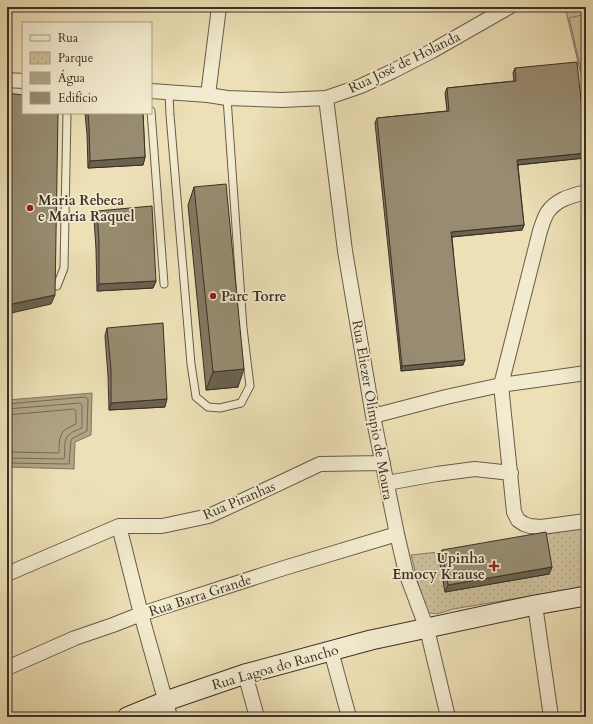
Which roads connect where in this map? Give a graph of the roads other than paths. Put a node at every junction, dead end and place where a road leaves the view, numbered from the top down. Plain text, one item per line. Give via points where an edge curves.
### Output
1 (219, 7) edge
2 (509, 7) edge
3 (7, 80) edge
4 (22, 81) edge
5 (152, 91) edge
6 (170, 92) junction
7 (208, 95) junction
8 (228, 98) junction
9 (326, 98) junction
10 (67, 114) edge
11 (151, 114) edge
12 (586, 192) edge
13 (164, 284) dead end
14 (57, 286) edge
15 (586, 372) edge
16 (501, 385) junction
17 (373, 416) junction
18 (383, 463) junction
19 (510, 473) junction
20 (387, 483) junction
21 (586, 521) edge
22 (119, 526) junction
23 (397, 534) junction
24 (7, 574) edge
25 (586, 596) edge
26 (535, 605) junction
27 (141, 614) junction
28 (427, 629) junction
29 (331, 651) junction
30 (7, 668) edge
31 (245, 674) junction
32 (168, 709) edge
33 (127, 717) edge
34 (257, 717) edge
35 (349, 717) edge
36 (448, 717) edge
37 (551, 717) edge

1 - 7 street
2 - 9 street, Rua José de Holanda via 393,71
3 - 4 street
5 - 6 street, Rua José de Holanda
6 - 7 street, Rua José de Holanda
6 - 8 lane via 196,397 208,407 220,408 241,403 250,386 243,328
7 - 8 street, Rua José de Holanda
8 - 9 street, Rua José de Holanda
9 - 17 street, Rua Eliezer Olímpio de Moura via 345,250
10 - 14 lane via 64,268
11 - 13 lane
12 - 16 street via 566,198 552,206 546,214
15 - 16 street
16 - 17 street
16 - 19 street
17 - 18 street, Rua Eliezer Olímpio de Moura
18 - 20 street, Rua Eliezer Olímpio de Moura
18 - 22 street, Rua Piranhas via 320,464 209,516 162,526
19 - 20 street via 475,469
19 - 21 street via 514,512 518,520 524,524 541,527
20 - 23 street, Rua Eliezer Olímpio de Moura
22 - 24 street, Rua Piranhas
22 - 27 street
23 - 27 street, Rua Barra Grande
23 - 28 street, Rua Eliezer Olímpio de Moura via 406,573
25 - 26 street, Rua Lagoa do Rancho
26 - 28 street, Rua Lagoa do Rancho
26 - 37 street
27 - 30 street, Rua Barra Grande via 75,638
27 - 32 street
28 - 29 street, Rua Lagoa do Rancho
28 - 36 street, Rua Eliezer Olímpio de Moura
29 - 31 street, Rua Lagoa do Rancho
29 - 35 street
31 - 32 street, Rua Lagoa do Rancho
31 - 34 street
32 - 33 street, Rua Lagoa do Rancho

